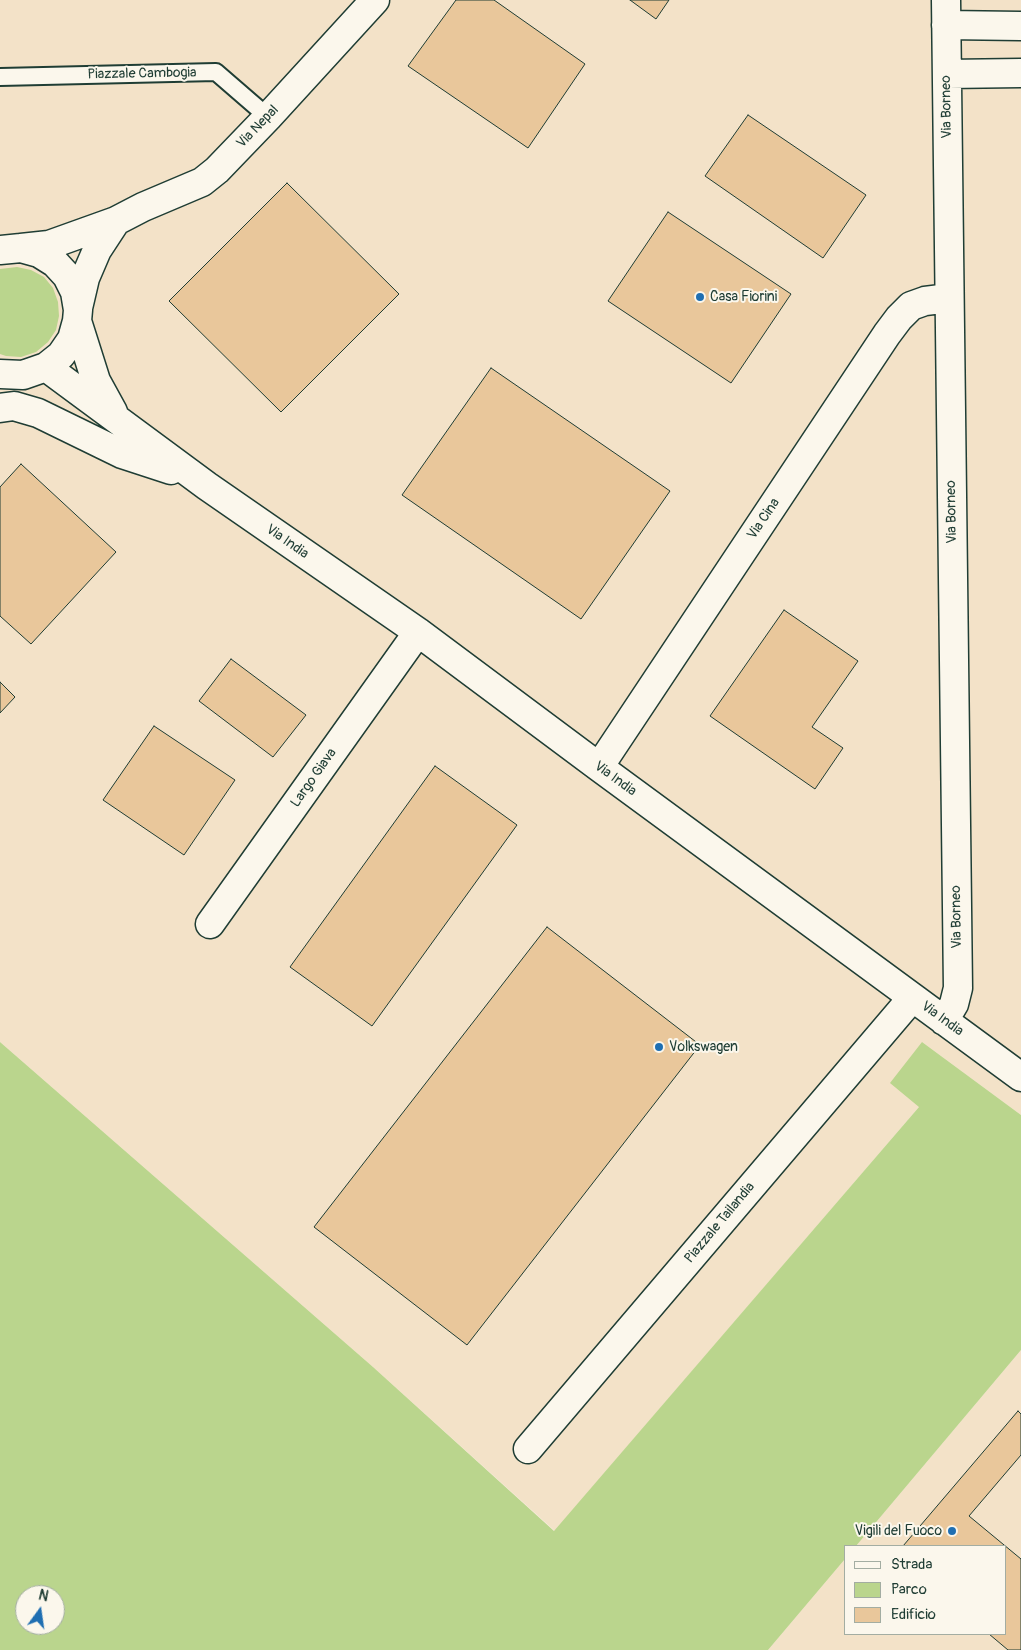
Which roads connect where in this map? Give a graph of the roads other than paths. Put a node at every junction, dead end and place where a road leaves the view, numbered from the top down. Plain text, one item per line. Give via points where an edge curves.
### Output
1 (375, 0) edge
2 (946, 12) edge
3 (1021, 26) edge
4 (1021, 73) edge
5 (947, 74) junction
6 (0, 77) edge
7 (268, 117) junction
8 (116, 221) junction
9 (11, 249) edge
10 (949, 298) junction
11 (78, 316) junction
12 (43, 368) junction
13 (0, 374) edge
14 (0, 403) edge
15 (0, 408) edge
16 (116, 418) junction
17 (207, 486) junction
18 (418, 632) junction
19 (599, 767) junction
20 (210, 924) dead end
21 (912, 998) junction
22 (944, 1021) junction
23 (1021, 1077) edge
24 (528, 1449) dead end

1 - 7 street, Via Nepal
2 - 3 street
2 - 5 street, Via Borneo
4 - 5 street
5 - 10 street, Via Borneo
6 - 7 lane, Piazzale Cambogia via 216,72
7 - 8 street, Via Nepal via 202,182
8 - 9 street, Via Nepal via 49,245
8 - 11 street, Via Nepal via 97,250 85,278
9 - 11 street, Via Nepal via 39,253 55,263 75,292
10 - 19 street, Via Cina via 911,306 895,323
10 - 22 street, Via Borneo via 958,988 954,1004
11 - 12 street, Via Nepal via 72,339 61,355
11 - 16 street, Via India via 96,381
12 - 13 street via 22,375
12 - 14 street, Via Nepal
12 - 16 street, Via India
15 - 17 street, Via India via 14,406 38,412 122,454
16 - 17 street, Via India
17 - 18 street, Via India
18 - 19 street, Via India
18 - 20 street, Largo Giava
19 - 21 street, Via India
21 - 22 street, Via India
21 - 24 street, Piazzale Tailandia
22 - 23 street, Via India

